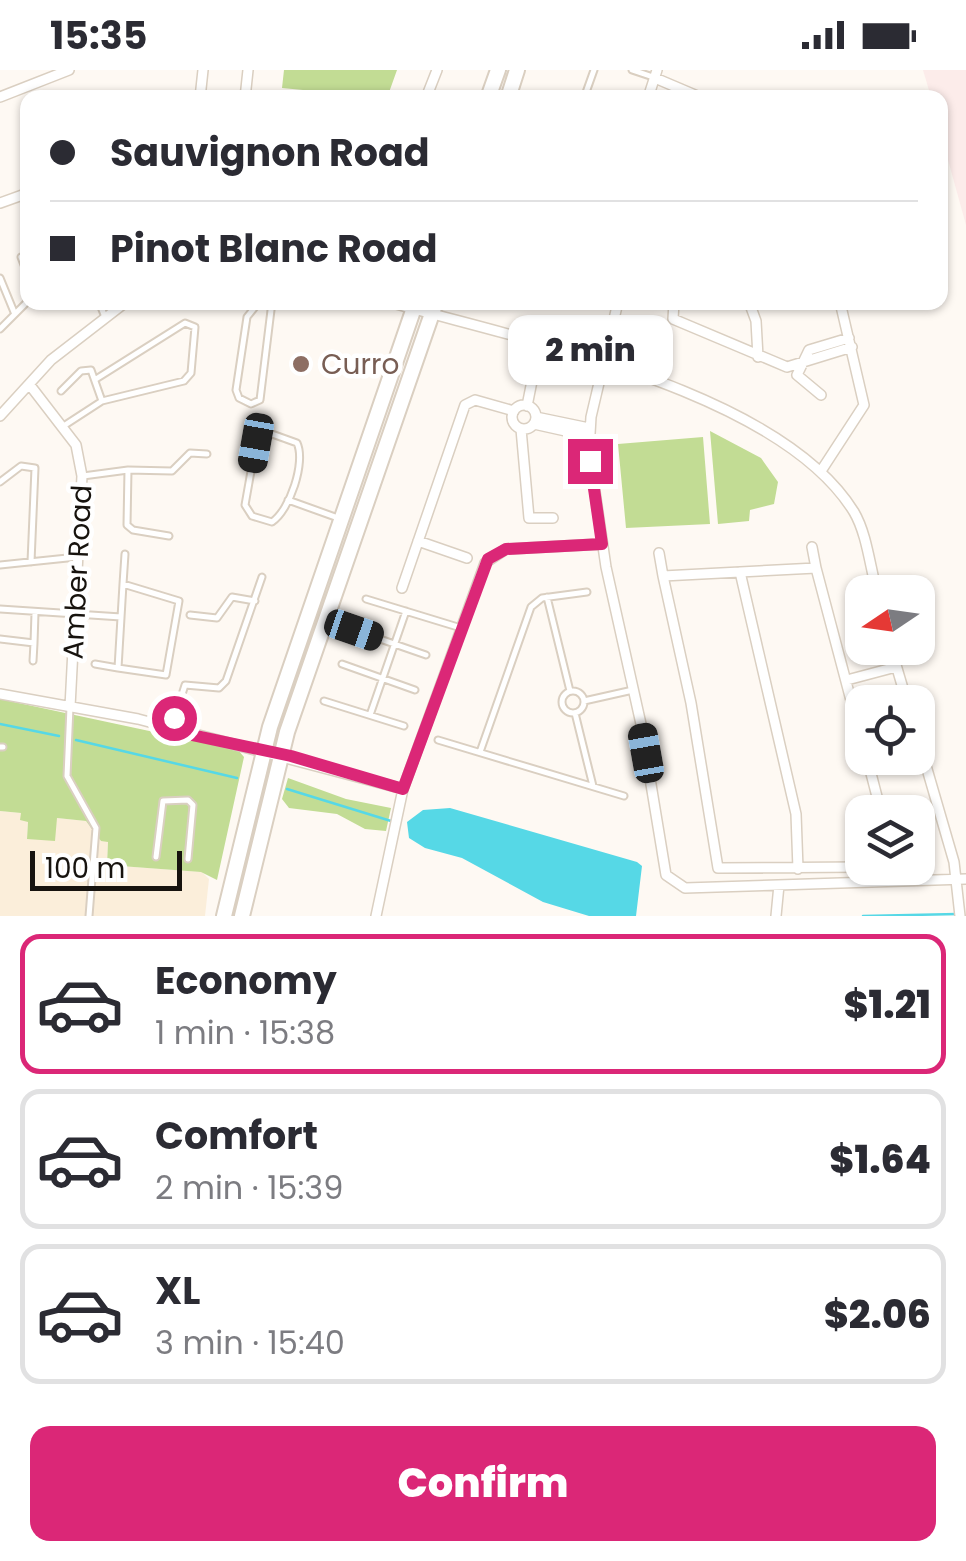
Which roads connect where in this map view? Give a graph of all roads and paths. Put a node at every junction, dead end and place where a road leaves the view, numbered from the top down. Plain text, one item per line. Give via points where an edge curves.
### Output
1 (70, 70) edge
2 (632, 70) edge
3 (656, 74) edge
4 (687, 90) edge
5 (0, 97) edge
6 (0, 278) edge
7 (20, 307) edge
8 (102, 310) edge
9 (115, 310) edge
10 (252, 310) edge
11 (268, 310) edge
12 (414, 310) edge
13 (433, 310) edge
14 (443, 310) edge
15 (616, 310) edge
16 (674, 310) edge
17 (752, 310) edge
18 (842, 310) edge
19 (14, 312) junction
20 (272, 313) joint
21 (105, 317) junction
22 (0, 329) edge
23 (851, 342) junction
24 (758, 357) junction
25 (603, 364) junction
26 (801, 364) junction
27 (534, 366) dead end
28 (96, 379) junction
29 (29, 384) junction
30 (61, 391) dead end
31 (821, 395) dead end
32 (102, 401) junction
33 (527, 406) junction
34 (514, 411) junction
35 (0, 416) edge
36 (535, 420) junction
37 (62, 427) junction
38 (520, 429) junction
39 (589, 432) junction
40 (206, 454) dead end
41 (128, 470) junction
42 (821, 470) junction
43 (82, 476) junction
44 (0, 482) edge
45 (288, 500) junction
46 (553, 518) dead end
47 (341, 519) junction
48 (358, 524) junction
49 (168, 536) dead end
50 (418, 541) junction
51 (602, 544) junction
52 (812, 547) dead end
53 (659, 553) dead end
54 (125, 554) dead end
55 (78, 557) junction
56 (466, 558) dead end
57 (31, 562) junction
58 (0, 564) edge
59 (816, 568) junction
60 (740, 572) junction
61 (873, 575) edge
62 (664, 576) junction
63 (262, 577) dead end
64 (123, 584) junction
65 (402, 588) dead end
66 (587, 592) dead end
67 (547, 597) junction
68 (366, 599) dead end
69 (254, 601) junction
70 (0, 609) edge
71 (406, 611) junction
72 (35, 614) junction
73 (75, 616) junction
74 (190, 616) dead end
75 (122, 617) junction
76 (461, 628) junction
77 (354, 630) dead end
78 (0, 640) edge
79 (34, 643) junction
80 (396, 645) junction
81 (426, 656) dead end
82 (34, 661) dead end
83 (95, 664) dead end
84 (342, 664) dead end
85 (896, 667) joint
86 (118, 668) junction
87 (383, 678) junction
88 (846, 680) junction
89 (847, 685) edge
90 (902, 685) edge
91 (415, 690) dead end
92 (633, 690) junction
93 (570, 691) junction
94 (0, 694) edge
95 (324, 701) dead end
96 (584, 701) junction
97 (70, 707) junction
98 (575, 713) junction
99 (370, 715) junction
100 (404, 726) dead end
101 (172, 729) junction
102 (438, 740) dead end
103 (263, 750) junction
104 (480, 752) junction
105 (280, 754) junction
106 (929, 775) edge
107 (593, 786) junction
108 (403, 789) junction
109 (624, 796) dead end
110 (156, 857) dead end
111 (188, 859) dead end
112 (845, 868) edge
113 (798, 869) junction
114 (961, 879) edge
115 (779, 885) junction
116 (776, 911) edge
117 (89, 916) edge
118 (224, 916) edge
119 (242, 916) edge
120 (376, 916) edge
121 (960, 916) edge

1 - 5 street
2 - 3 lane
3 - 4 street
6 - 19 lane
7 - 19 lane
8 - 21 lane
9 - 21 street
10 - 20 lane via 236,390 246,402 260,400
11 - 20 lane
12 - 47 main road
13 - 48 main road
14 - 25 street
15 - 25 street
16 - 24 street via 673,319
17 - 24 street
18 - 23 street
19 - 22 lane
21 - 29 street
23 - 26 street via 810,350
23 - 42 street via 864,405
24 - 26 street via 787,367
25 - 39 street
25 - 42 street via 756,424
26 - 31 street via 797,375
27 - 33 street
28 - 30 lane via 83,370
28 - 32 lane
28 - 32 lane via 185,323 195,327 191,373 184,381
29 - 35 street
29 - 37 street, Amber Road
32 - 37 lane
33 - 34 street
33 - 36 street
34 - 38 street via 512,422
34 - 50 street via 475,400 465,405
36 - 38 street
36 - 39 street
37 - 43 street, Amber Road via 78,450
38 - 46 street via 529,518
39 - 51 street
40 - 41 lane via 190,453 172,471
41 - 43 lane
41 - 49 lane via 127,524
42 - 61 street via 858,520
43 - 55 street, Amber Road
44 - 57 lane via 20,466 35,468
45 - 45 lane via 300,447 266,434 256,443 246,509 272,522
45 - 47 lane
47 - 48 street
47 - 103 main road
48 - 105 main road
50 - 56 street
50 - 65 street
51 - 76 street via 496,552 485,563
51 - 92 street
52 - 59 street
53 - 62 street
54 - 64 lane
55 - 57 lane
55 - 73 street, Amber Road
57 - 58 lane
59 - 60 street
59 - 88 street
60 - 62 street
60 - 113 street via 796,814
62 - 113 street via 715,864 724,870
63 - 69 lane
64 - 75 lane
64 - 86 lane via 174,596 181,604 166,675
66 - 67 lane
67 - 93 lane
67 - 104 lane via 531,607
68 - 71 lane
69 - 74 lane via 232,597 217,618
69 - 101 lane via 226,681 219,688 185,685
70 - 72 lane
71 - 76 lane
71 - 80 lane
72 - 73 lane
72 - 79 lane
73 - 75 lane
73 - 97 street, Amber Road
75 - 86 lane
76 - 108 street
77 - 80 lane
78 - 79 lane
79 - 82 lane
80 - 81 lane
80 - 87 lane
83 - 86 lane
84 - 87 lane
85 - 88 street
85 - 90 street
87 - 91 lane
87 - 99 lane
88 - 89 street
92 - 96 lane
92 - 115 street via 669,880 685,888
93 - 96 lane
93 - 98 lane via 562,703
94 - 97 street
95 - 99 lane
96 - 98 lane
97 - 101 street
97 - 117 lane, Amber Road via 67,776 96,828
98 - 107 lane
99 - 100 lane
101 - 103 street
102 - 104 lane
103 - 105 street
103 - 118 main road
104 - 107 lane
105 - 108 street
105 - 119 main road
106 - 114 street
107 - 109 lane
108 - 120 street
110 - 111 lane via 162,801 188,800
112 - 113 street
114 - 115 street
114 - 121 street
115 - 116 street

